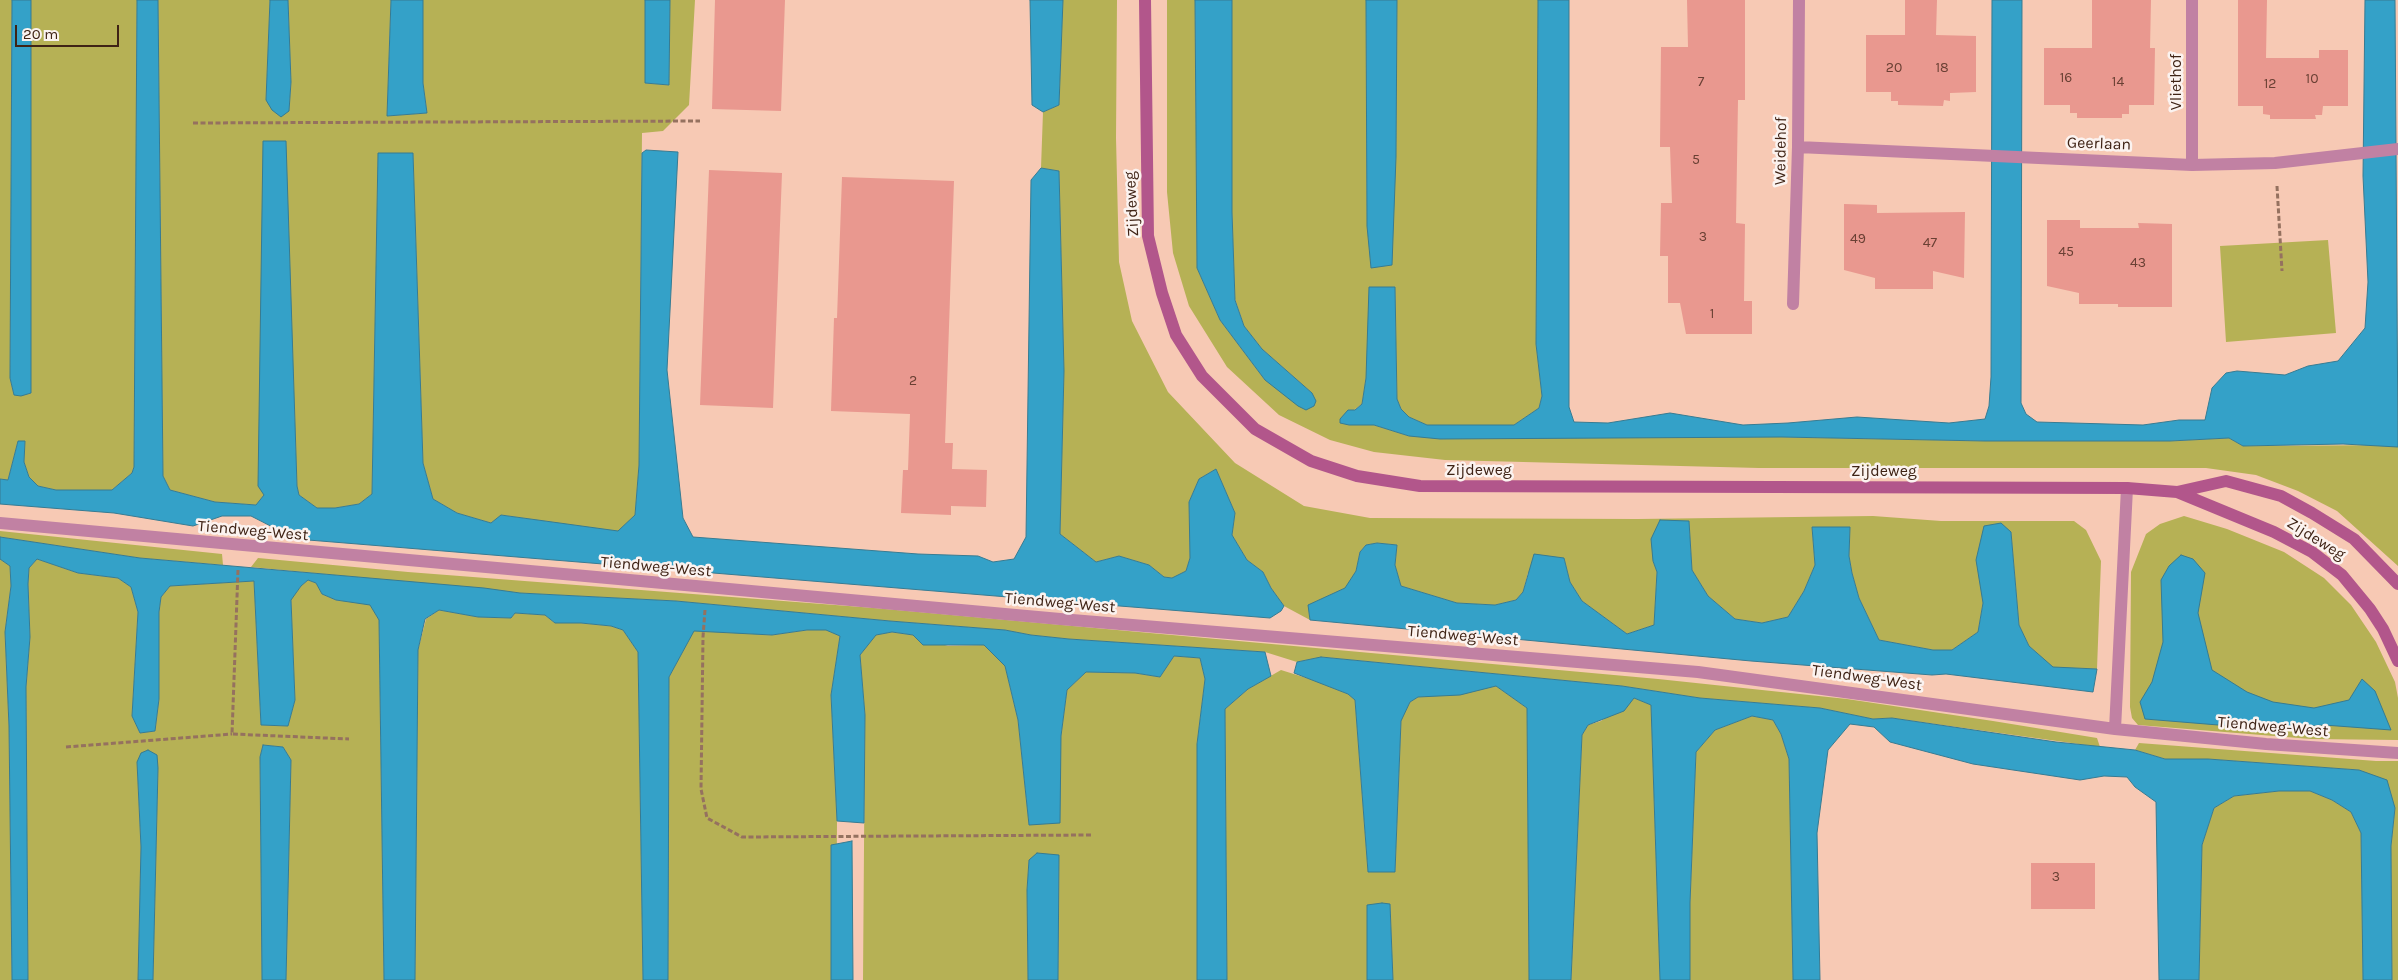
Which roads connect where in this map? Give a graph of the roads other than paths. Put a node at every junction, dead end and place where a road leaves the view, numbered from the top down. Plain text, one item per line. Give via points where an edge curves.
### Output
1 (1145, 0) edge
2 (1799, 0) edge
3 (2192, 0) edge
4 (1798, 148) junction
5 (2397, 149) edge
6 (2192, 165) junction
7 (1792, 304) dead end
8 (2127, 488) junction
9 (2177, 492) junction
10 (0, 524) edge
11 (2398, 584) edge
12 (2398, 659) edge
13 (2115, 729) junction
14 (2398, 753) edge

1 - 8 main road, Zijdeweg via 1148,236 1176,335 1202,376 1255,430 1311,460 1357,476 1420,486
2 - 4 street, Weidehof
3 - 6 street, Vliethof
4 - 6 street, Geerlaan
4 - 7 street, Weidehof
5 - 6 street, Geerlaan via 2275,163
8 - 9 main road, Zijdeweg
8 - 13 street
9 - 11 main road, Zijdeweg via 2226,481 2281,496 2354,540
9 - 12 main road, Zijdeweg via 2274,532 2312,552 2342,575 2370,609
10 - 13 street, Tiendweg-West via 1060,619 1698,672
13 - 14 street, Tiendweg-West

